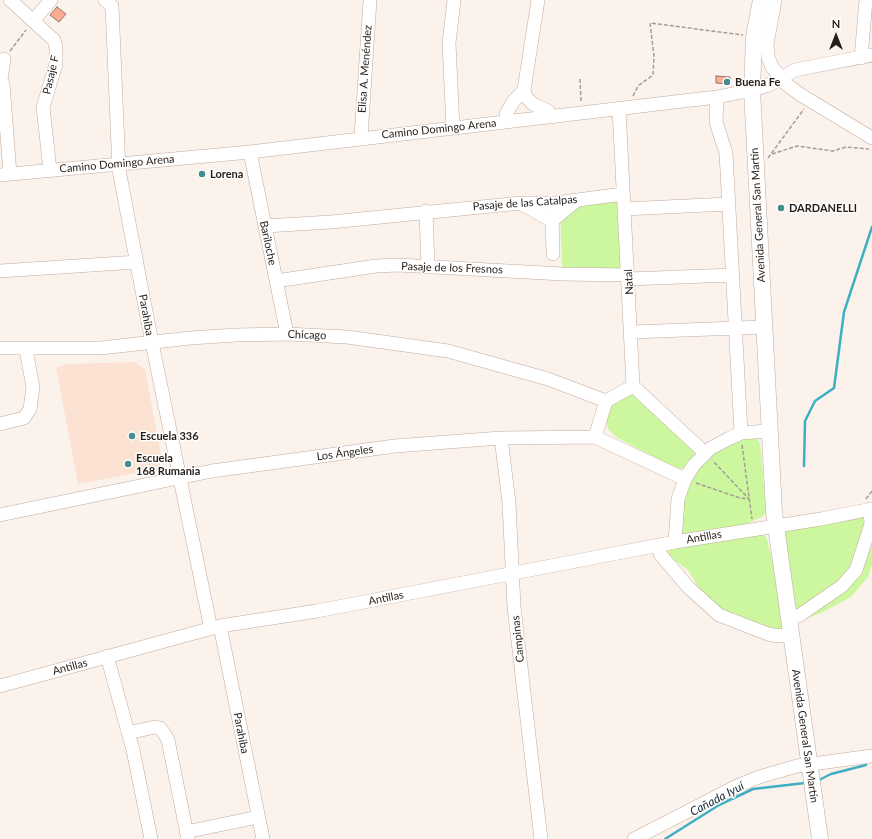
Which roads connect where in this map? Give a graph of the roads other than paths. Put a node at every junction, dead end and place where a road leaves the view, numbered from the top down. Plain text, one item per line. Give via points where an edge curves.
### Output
1 (10, 0) edge
2 (51, 0) edge
3 (370, 0) edge
4 (454, 0) edge
5 (538, 0) edge
6 (761, 0) edge
7 (776, 0) edge
8 (866, 0) edge
9 (111, 2) edge
10 (33, 21) junction
11 (866, 57) edge
12 (4, 59) road end
13 (781, 78) junction
14 (1, 80) edge
15 (524, 90) junction
16 (752, 90) junction
17 (717, 97) junction
18 (619, 109) junction
19 (552, 117) junction
20 (506, 122) junction
21 (453, 128) junction
22 (870, 131) edge
23 (361, 137) junction
24 (250, 152) junction
25 (118, 164) junction
26 (50, 170) junction
27 (5, 175) edge
28 (623, 194) junction
29 (576, 201) junction
30 (521, 203) junction
31 (552, 203) junction
32 (728, 204) junction
33 (624, 209) junction
34 (426, 211) junction
35 (552, 221) junction
36 (265, 226) junction
37 (553, 254) junction
38 (137, 262) junction
39 (428, 266) junction
40 (0, 271) edge
41 (530, 271) junction
42 (555, 273) junction
43 (733, 275) junction
44 (628, 277) junction
45 (276, 281) junction
46 (735, 328) junction
47 (764, 328) junction
48 (632, 332) junction
49 (287, 334) junction
50 (152, 343) junction
51 (0, 348) edge
52 (26, 350) junction
53 (633, 386) junction
54 (606, 400) junction
55 (0, 424) edge
56 (768, 431) junction
57 (741, 434) junction
58 (595, 437) junction
59 (501, 438) junction
60 (705, 453) junction
61 (180, 478) junction
62 (685, 479) junction
63 (871, 509) edge
64 (0, 515) edge
65 (776, 525) junction
66 (675, 542) junction
67 (659, 545) junction
68 (512, 574) junction
69 (789, 627) junction
70 (215, 628) junction
71 (107, 656) junction
72 (0, 686) edge
73 (128, 733) junction
74 (872, 756) edge
75 (809, 764) junction
76 (258, 817) junction
77 (187, 836) edge
78 (151, 839) edge
79 (263, 839) edge
80 (541, 839) edge
81 (634, 839) edge
82 (820, 839) edge

1 - 10 street, Pasaje F
2 - 10 street
3 - 23 street, Elisa A. Menéndez
4 - 21 street via 450,43
5 - 15 street
6 - 16 main road, Avenida General San Martín via 754,37
7 - 13 street via 767,51 772,67
8 - 11 street
9 - 25 street, Parahiba
10 - 26 street, Pasaje F via 54,40 56,47 56,64 43,107
11 - 13 street, Camino Domingo Arena via 795,70
12 - 14 street
13 - 16 street, Camino Domingo Arena
13 - 22 street via 810,101
14 - 27 street
15 - 19 street via 526,97 533,104 548,111
15 - 20 street via 506,114
16 - 17 street, Camino Domingo Arena
16 - 47 main road, Avenida General San Martín
17 - 18 street, Camino Domingo Arena
17 - 32 street via 716,122 726,153
18 - 19 street, Camino Domingo Arena
18 - 28 street, Natal
19 - 20 street, Camino Domingo Arena
20 - 21 street, Camino Domingo Arena
21 - 23 street, Camino Domingo Arena
23 - 24 street, Camino Domingo Arena
24 - 25 street, Camino Domingo Arena
24 - 36 street, Bariloche
25 - 26 street, Camino Domingo Arena
25 - 38 street, Parahiba
26 - 27 street, Camino Domingo Arena
28 - 29 street, Pasaje de las Catalpas
28 - 33 street, Natal
29 - 31 street, Pasaje de las Catalpas
29 - 35 street
30 - 31 street, Pasaje de las Catalpas
30 - 34 street, Pasaje de las Catalpas
30 - 35 street
31 - 35 street
32 - 33 street
32 - 43 street
33 - 44 street, Natal
34 - 36 street, Pasaje de las Catalpas via 364,219
34 - 39 street
35 - 37 street
36 - 45 street, Bariloche
37 - 41 street
37 - 42 street
38 - 40 street
38 - 50 street, Parahiba
39 - 41 street, Pasaje de los Fresnos
39 - 45 street, Pasaje de los Fresnos via 376,266
41 - 42 street, Pasaje de los Fresnos
42 - 44 street, Pasaje de los Fresnos
43 - 44 street, Pasaje de los Fresnos
43 - 46 street
44 - 48 street, Natal
45 - 49 street, Bariloche
46 - 47 street
46 - 48 street
46 - 57 street
47 - 56 main road, Avenida General San Martín
48 - 53 street, Natal
49 - 50 street, Chicago via 190,338
49 - 54 street, Chicago via 384,340 448,351 548,379
50 - 52 street, Chicago via 88,349
50 - 61 street, Parahiba
51 - 52 street, Chicago
52 - 55 street via 33,387 30,409 24,418
53 - 54 street
53 - 60 street
54 - 58 street
56 - 57 street
56 - 65 main road, Avenida General San Martín
57 - 60 street via 720,442
58 - 59 street, Los Ángeles
58 - 62 street, Los Ángeles
59 - 61 street, Los Ángeles via 395,446 212,471
59 - 68 street, Campinas via 509,503
60 - 62 street
61 - 64 street, Los Ángeles
61 - 70 street, Parahiba
62 - 66 street via 676,509
63 - 65 street, Antillas
63 - 69 street via 871,524 856,570 842,586 800,615
65 - 66 street, Antillas
65 - 69 main road, Avenida General San Martín
66 - 67 street, Antillas
67 - 68 street, Antillas
67 - 69 street via 660,554 688,587 719,615 779,636
68 - 70 street, Antillas
68 - 80 street, Campinas
69 - 75 main road, Avenida General San Martín
70 - 71 street, Antillas
70 - 76 street, Parahiba
71 - 72 street, Antillas
71 - 73 street
73 - 77 street via 155,727 160,728 168,740
73 - 78 street
74 - 75 street
75 - 81 street via 746,782
75 - 82 main road, Avenida General San Martín
76 - 77 street
76 - 79 street, Parahiba

